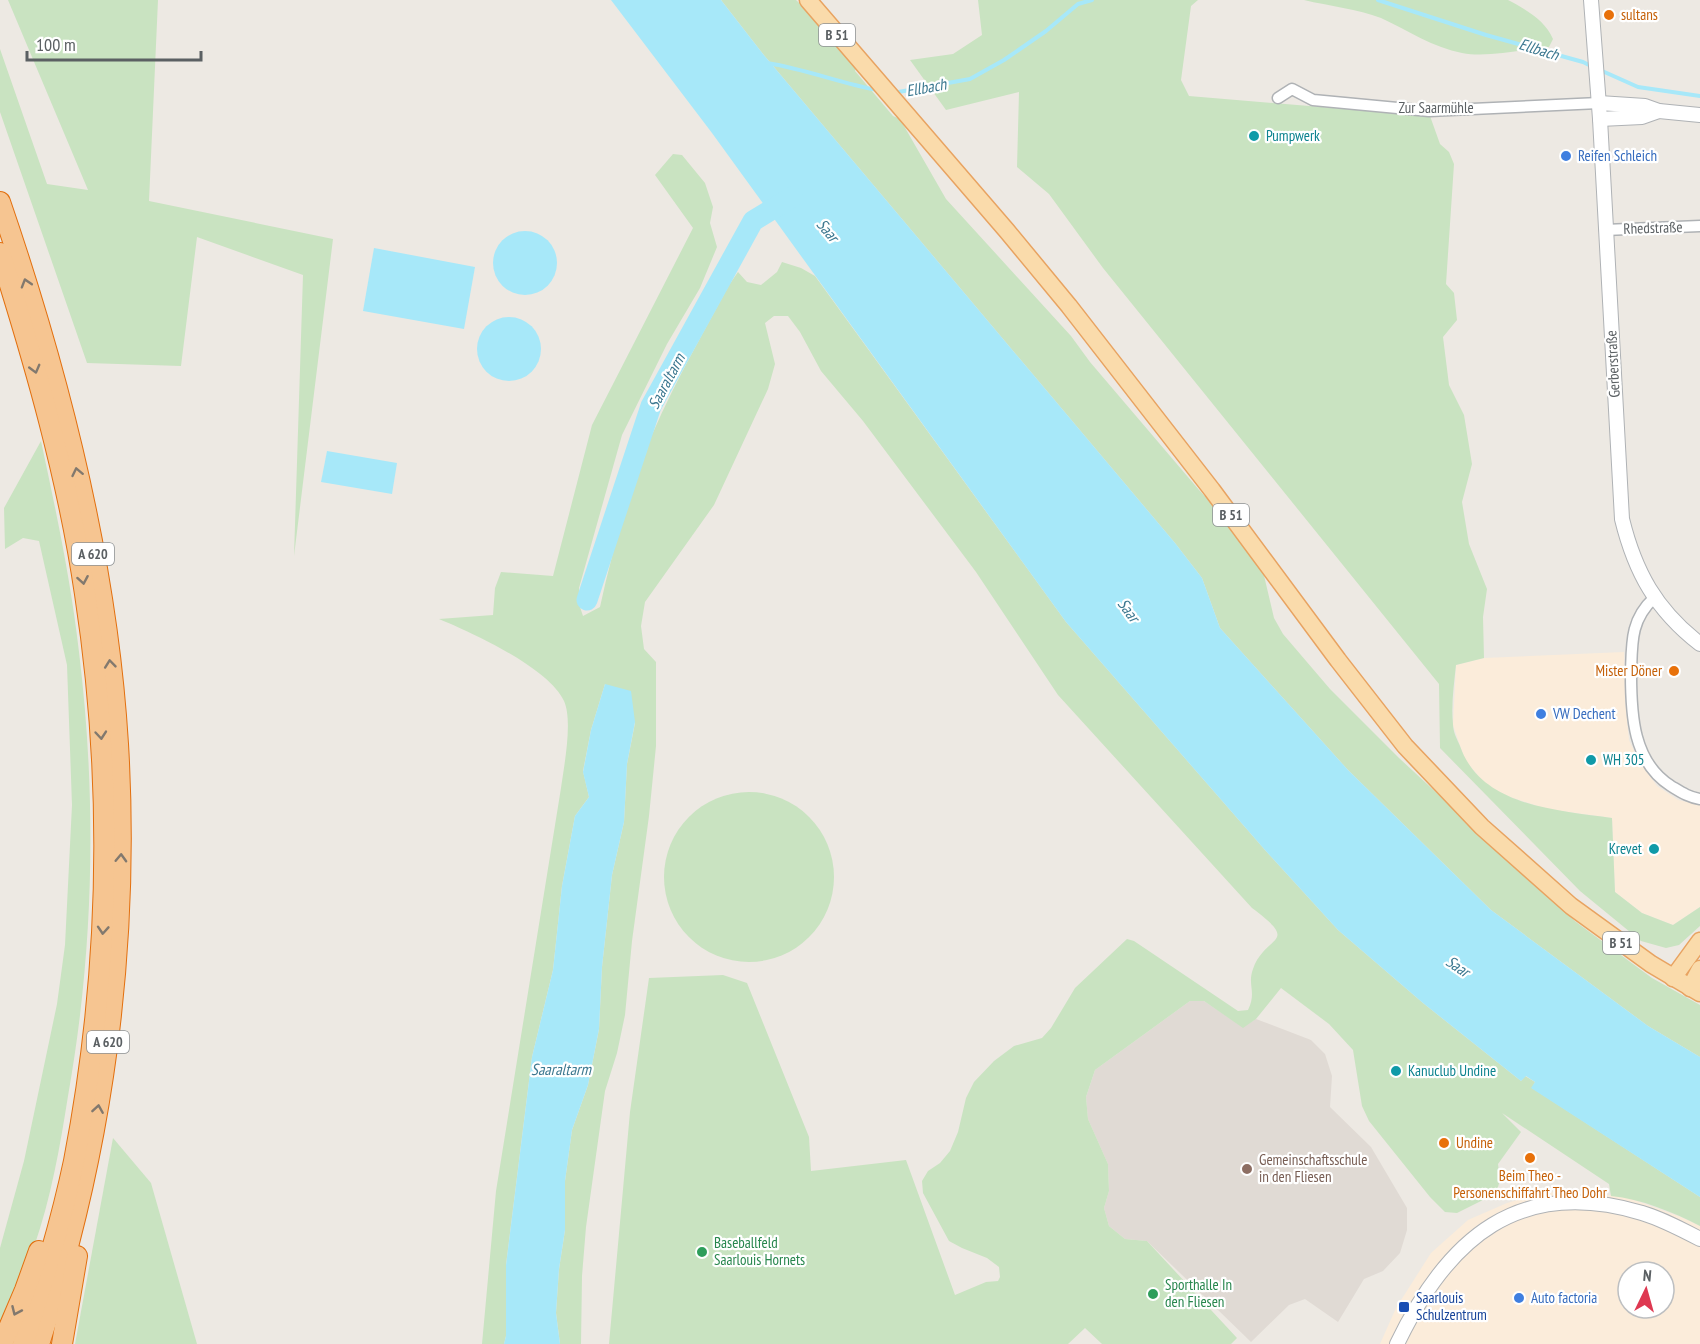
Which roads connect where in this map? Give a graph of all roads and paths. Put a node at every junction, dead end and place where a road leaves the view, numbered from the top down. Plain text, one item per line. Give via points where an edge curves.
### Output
1 (808, 0) edge
2 (1591, 0) edge
3 (1278, 98) dead end
4 (1599, 103) junction
5 (1659, 111) junction
6 (1700, 116) edge
7 (1600, 119) junction
8 (0, 202) edge
9 (1700, 226) edge
10 (1605, 230) junction
11 (0, 253) edge
12 (1654, 598) junction
13 (1700, 644) edge
14 (1700, 799) edge
15 (1700, 941) edge
16 (1700, 969) edge
17 (1673, 978) junction
18 (1695, 991) edge
19 (81, 1117) junction
20 (88, 1167) junction
21 (1700, 1239) edge
22 (2, 1344) edge
23 (23, 1344) edge
24 (39, 1344) edge
25 (62, 1344) edge
26 (1397, 1344) edge

1 - 17 main road, B 51 via 1076,315 1405,746 1461,807 1535,875 1586,917
2 - 4 street, Gerberstraße
3 - 4 street, Zur Saarmühle via 1292,89 1313,100 1429,111
4 - 5 street via 1645,106
4 - 7 street, Gerberstraße
5 - 6 street
5 - 7 street
7 - 10 street, Gerberstraße
20 -> 8 highway, A 620 via 116,970 121,836 118,742 100,590 75,463
9 - 10 street, Rhedstraße
10 - 12 street, Gerberstraße via 1622,519 1630,549
11 -> 19 highway, A 620 via 30,353 74,530 102,744 104,915 94,1031
12 - 13 street, Gerberstraße
12 - 14 street via 1639,614 1634,630 1631,689 1635,736 1655,774 1686,796
15 - 17 main road
16 - 18 main road
17 - 18 main road, B 51
19 -> 22 highway via 47,1230
19 - 23 highway, A 620 via 58,1227
20 - 24 highway, A 620 via 58,1287
20 - 25 highway
21 - 26 street via 1644,1213 1594,1202 1545,1204 1517,1212 1468,1241 1452,1257 1432,1281

